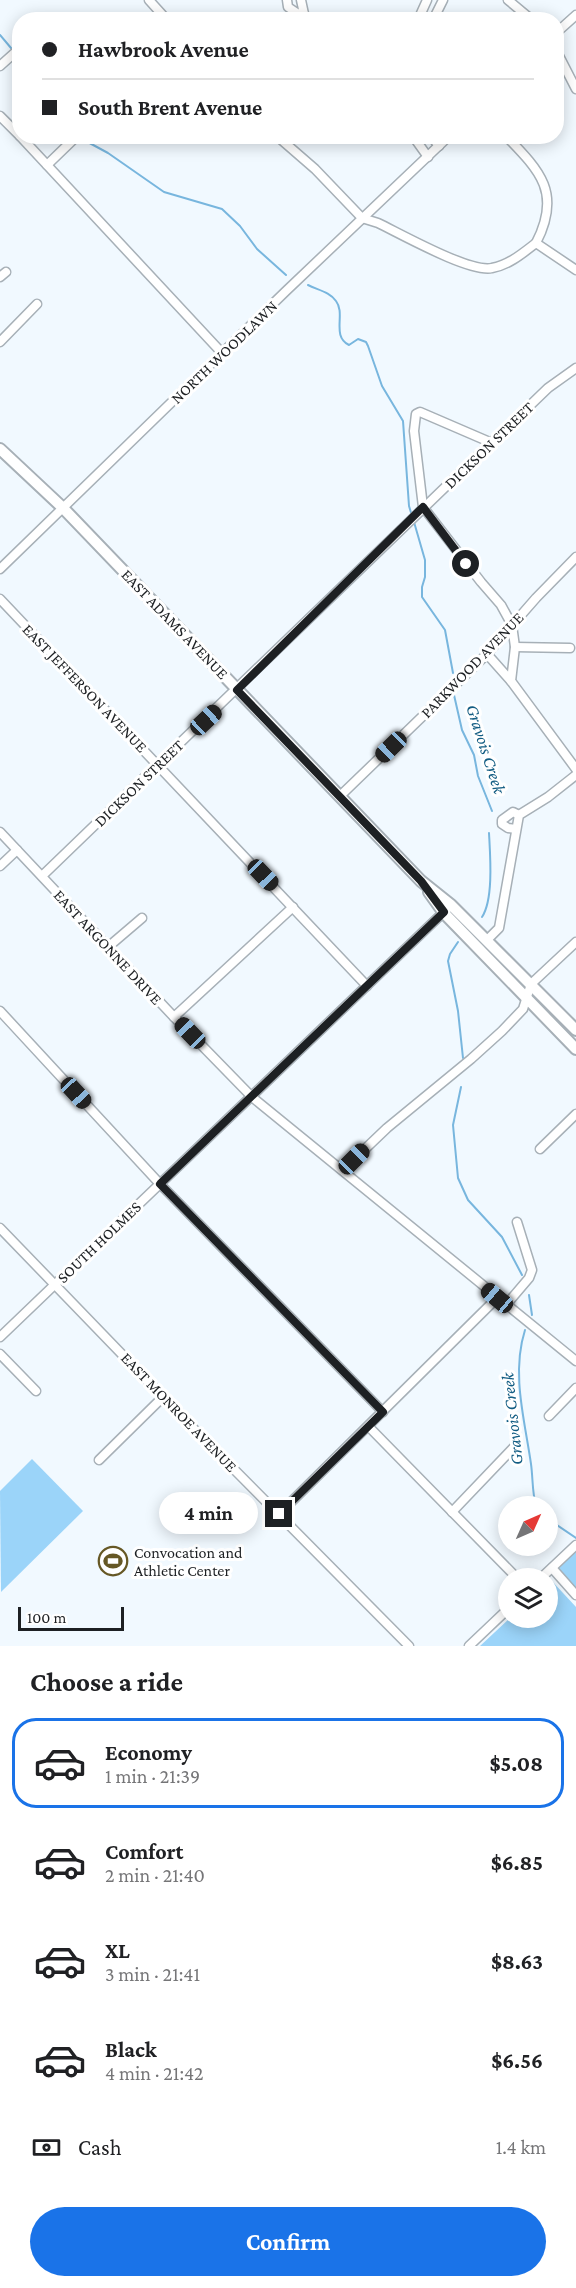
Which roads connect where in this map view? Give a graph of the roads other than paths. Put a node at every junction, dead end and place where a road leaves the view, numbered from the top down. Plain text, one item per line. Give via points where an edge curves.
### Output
1 (149, 0) edge
2 (287, 0) edge
3 (508, 0) edge
4 (160, 12) edge
5 (296, 12) edge
6 (522, 12) edge
7 (576, 15) edge
8 (564, 26) edge
9 (12, 55) edge
10 (0, 66) edge
11 (564, 66) edge
12 (576, 90) edge
13 (0, 116) edge
14 (12, 128) edge
15 (27, 144) edge
16 (69, 144) edge
17 (286, 144) edge
18 (419, 144) edge
19 (514, 144) edge
20 (439, 146) edge
21 (428, 157) junction
22 (47, 165) junction
23 (362, 218) junction
24 (536, 243) junction
25 (576, 270) edge
26 (37, 304) dead end
27 (0, 342) edge
28 (222, 353) junction
29 (576, 368) edge
30 (492, 443) junction
31 (0, 449) edge
32 (63, 508) junction
33 (417, 514) junction
34 (576, 557) edge
35 (0, 568) edge
36 (0, 599) edge
37 (512, 625) junction
38 (515, 647) junction
39 (570, 648) dead end
40 (487, 654) junction
41 (511, 681) junction
42 (237, 690) junction
43 (158, 765) junction
44 (576, 769) edge
45 (576, 775) edge
46 (340, 796) junction
47 (519, 815) junction
48 (516, 829) junction
49 (0, 832) edge
50 (17, 850) junction
51 (0, 866) edge
52 (42, 876) junction
53 (292, 907) junction
54 (447, 909) junction
55 (142, 918) dead end
56 (487, 940) junction
57 (576, 942) edge
58 (108, 947) junction
59 (531, 984) junction
60 (367, 986) junction
61 (526, 998) junction
62 (0, 1011) edge
63 (174, 1017) junction
64 (576, 1030) edge
65 (576, 1049) edge
66 (252, 1097) junction
67 (576, 1114) edge
68 (540, 1149) dead end
69 (343, 1170) junction
70 (160, 1184) junction
71 (517, 1222) dead end
72 (0, 1228) edge
73 (54, 1285) junction
74 (497, 1298) junction
75 (506, 1305) junction
76 (0, 1337) edge
77 (0, 1354) edge
78 (576, 1361) edge
79 (576, 1388) edge
80 (36, 1391) dead end
81 (164, 1396) junction
82 (383, 1412) junction
83 (549, 1416) dead end
84 (369, 1427) junction
85 (515, 1446) dead end
86 (99, 1460) dead end
87 (452, 1512) junction
88 (279, 1514) junction
89 (576, 1546) edge
90 (507, 1568) edge
91 (552, 1568) edge
92 (558, 1575) edge
93 (576, 1595) edge
94 (498, 1618) edge
95 (409, 1646) edge
96 (469, 1646) edge

1 - 4 street
2 - 5 street via 288,7
3 - 6 street
7 - 8 street
9 - 10 street
11 - 12 street
13 - 14 street
15 - 22 street
16 - 22 street
17 - 23 street
18 - 21 street
19 - 24 street via 545,182 547,213
20 - 21 street, NORTH WOODLAWN
21 - 23 street, NORTH WOODLAWN
22 - 28 street
23 - 24 street via 471,267 491,269
23 - 28 street, NORTH WOODLAWN
24 - 25 street
26 - 27 street
28 - 32 street, NORTH WOODLAWN
29 - 30 street, DICKSON STREET via 549,388
30 - 33 street, DICKSON STREET
30 - 33 street via 428,415 416,414
31 - 32 main road, EAST ADAMS AVENUE
32 - 35 street, NORTH WOODLAWN
32 - 42 main road, EAST ADAMS AVENUE
33 - 37 street via 501,604
33 - 42 street, DICKSON STREET
34 - 37 street, PARKWOOD AVENUE
36 - 43 street, EAST JEFFERSON AVENUE
37 - 38 street
37 - 40 street, PARKWOOD AVENUE
38 - 39 street
38 - 41 street
40 - 41 street
40 - 46 street, PARKWOOD AVENUE
41 - 44 street
42 - 43 street, DICKSON STREET
42 - 46 main road, EAST ADAMS AVENUE
43 - 52 street, DICKSON STREET
43 - 53 street, EAST JEFFERSON AVENUE
45 - 47 street
46 - 54 main road, EAST ADAMS AVENUE
47 - 48 street
47 - 48 street via 513,812 502,820 508,828
48 - 56 street via 499,928
49 - 50 street, EAST ARGONNE DRIVE
50 - 51 street
50 - 52 street, EAST ARGONNE DRIVE
52 - 58 street, EAST ARGONNE DRIVE
53 - 60 street, EAST JEFFERSON AVENUE
53 - 63 street
54 - 56 main road
54 - 60 street, SOUTH HOLMES
54 - 61 main road
55 - 58 street
56 - 59 main road
57 - 59 street
58 - 63 street, EAST ARGONNE DRIVE
59 - 61 street
59 - 64 main road
60 - 66 street, SOUTH HOLMES
61 - 65 main road
61 - 69 street via 523,1009 502,1031 402,1114
62 - 70 street
63 - 66 street, EAST ARGONNE DRIVE
66 - 69 street, EAST ARGONNE DRIVE
66 - 70 street, SOUTH HOLMES
67 - 68 street
69 - 74 street, EAST ARGONNE DRIVE
70 - 73 street, SOUTH HOLMES
70 - 82 street
71 - 75 street via 532,1270
72 - 73 street, EAST MONROE AVENUE
73 - 76 street, SOUTH HOLMES
73 - 81 street, EAST MONROE AVENUE
74 - 75 street, EAST ARGONNE DRIVE
74 - 82 street
75 - 78 street, EAST ARGONNE DRIVE
77 - 80 street
79 - 83 street
81 - 86 street
81 - 88 street, EAST MONROE AVENUE
82 - 84 street
84 - 87 street
84 - 88 street
85 - 87 street
87 - 90 street
88 - 95 street, EAST MONROE AVENUE
89 - 91 street
92 - 93 street
94 - 96 street

